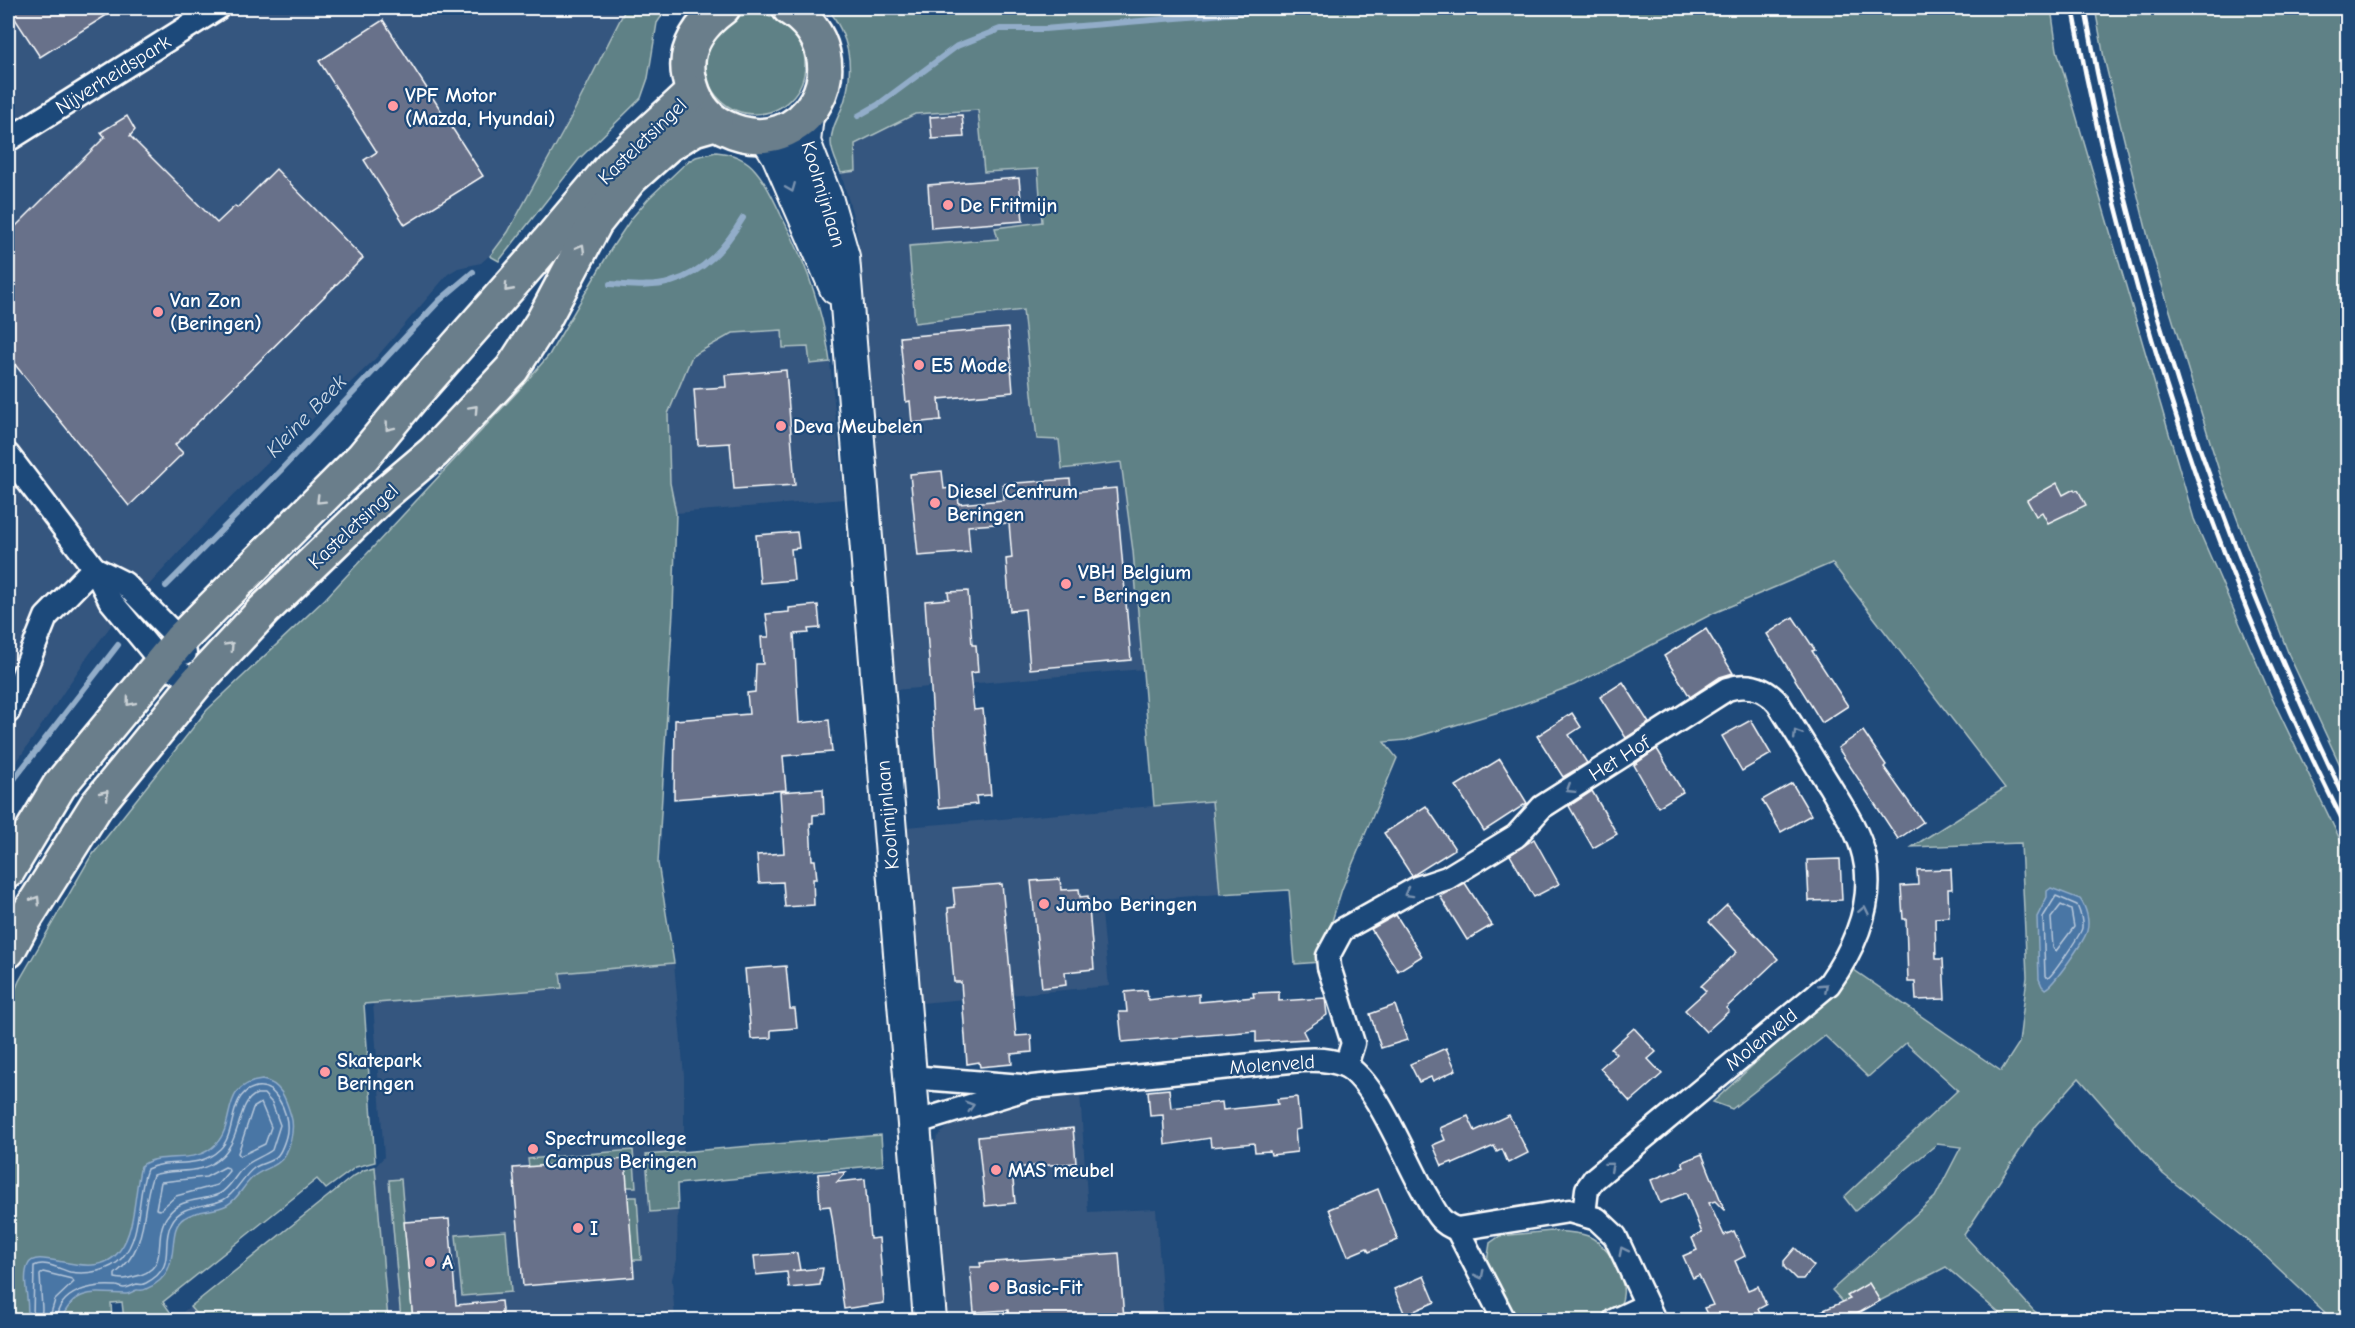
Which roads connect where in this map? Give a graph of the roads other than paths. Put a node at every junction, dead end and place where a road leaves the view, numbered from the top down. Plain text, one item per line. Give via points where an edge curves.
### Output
1 (218, 8) edge
2 (723, 8) edge
3 (789, 8) edge
4 (692, 93) junction
5 (807, 115) junction
6 (715, 123) junction
7 (766, 136) junction
8 (8, 140) edge
9 (846, 309) junction
10 (8, 455) edge
11 (94, 568) junction
12 (171, 652) junction
13 (197, 682) junction
14 (8, 712) edge
15 (8, 871) edge
16 (8, 951) edge
17 (1843, 964) joint
18 (1347, 1066) junction
19 (910, 1077) junction
20 (1032, 1087) junction
21 (914, 1123) junction
22 (1584, 1214) junction
23 (1457, 1229) junction
24 (1650, 1313) edge
25 (930, 1320) edge
26 (1504, 1320) edge
27 (1615, 1320) edge

1 - 8 street, Nijverheidspark
2 - 4 main road via 705,21 692,43 687,68
3 - 5 main road via 816,33 824,54 825,76 819,97
4 - 6 main road
4 -> 12 main road, Kasteletsingel via 613,165 362,459
5 - 7 main road via 788,129
5 - 9 street, Koolmijnlaan via 804,142 843,257
6 - 7 main road via 739,134
13 -> 6 main road, Kasteletsingel via 264,610 382,496 434,452 512,369 543,321 595,223 631,178 668,145 694,129
7 -> 9 street, Koolmijnlaan
9 - 19 street, Koolmijnlaan
10 - 11 street
11 - 12 street via 124,583
11 - 14 street via 46,617
12 - 13 street
12 -> 15 main road, Kasteletsingel via 59,786
16 -> 13 main road, Kasteletsingel via 96,806
17 -> 18 street, Het Hof via 1866,903 1865,855 1851,821 1778,703 1756,687 1737,686 1542,807 1516,836 1447,878 1417,888 1342,930 1328,956 1353,1043
22 -> 17 street, Molenveld via 1587,1190 1594,1179 1829,984
18 - 20 street, Molenveld via 1322,1059 1301,1060
18 - 23 street via 1371,1090 1440,1220
19 - 20 street
19 - 21 street, Koolmijnlaan
21 -> 20 street
21 - 25 street, Koolmijnlaan
22 - 23 street via 1569,1210
24 -> 22 street via 1615,1236 1604,1224
23 -> 26 street
24 - 27 street

